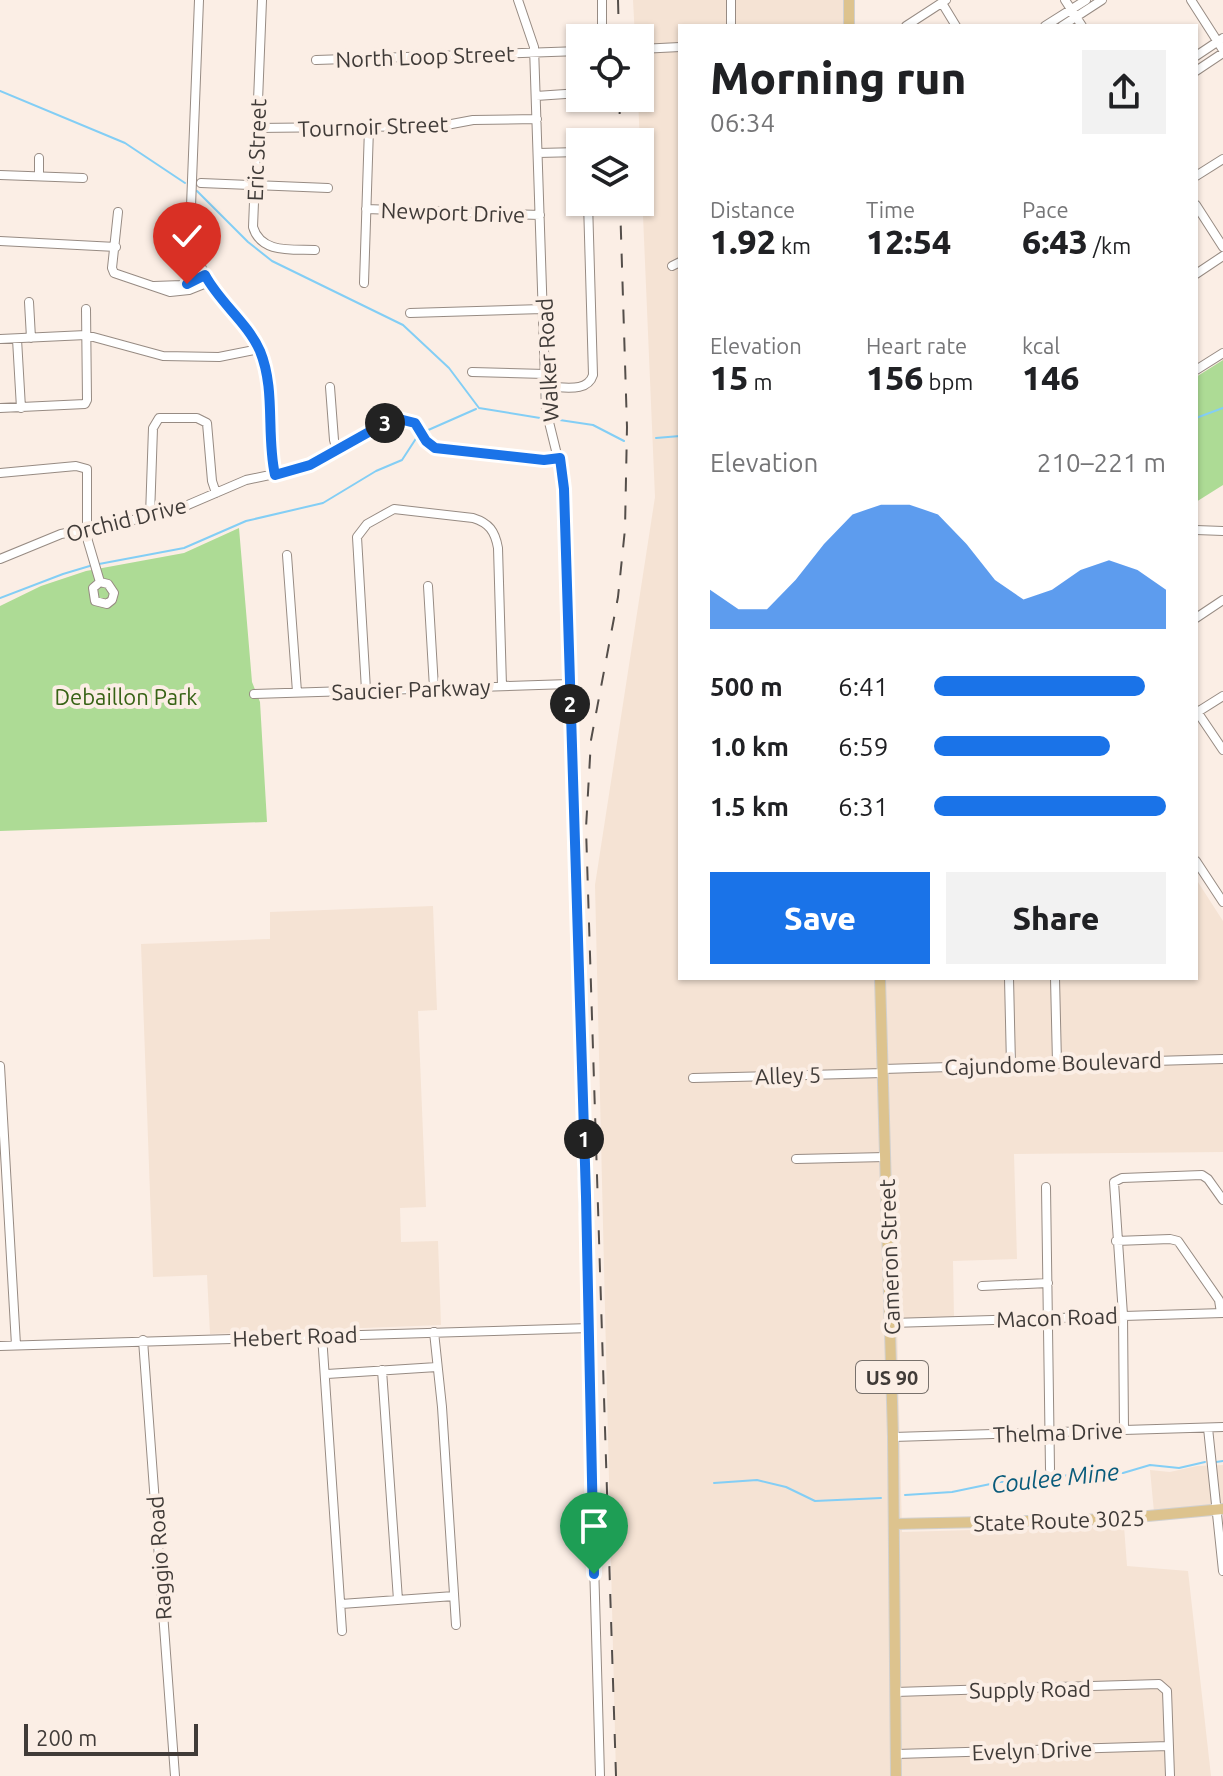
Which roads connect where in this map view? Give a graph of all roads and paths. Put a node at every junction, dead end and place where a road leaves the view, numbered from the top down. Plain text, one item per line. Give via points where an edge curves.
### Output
1 (199, 0) edge
2 (262, 0) edge
3 (518, 0) edge
4 (602, 0) edge
5 (731, 0) edge
6 (849, 0) edge
7 (1065, 0) edge
8 (1086, 0) edge
9 (1102, 0) edge
10 (1191, 0) edge
11 (944, 2) edge
12 (1074, 13) junction
13 (602, 24) edge
14 (731, 24) edge
15 (849, 24) edge
16 (909, 24) edge
17 (955, 24) edge
18 (1049, 24) edge
19 (1064, 24) edge
20 (1081, 24) edge
21 (1220, 40) edge
22 (678, 47) edge
23 (654, 48) edge
24 (566, 51) edge
25 (535, 52) junction
26 (1223, 52) edge
27 (1198, 55) edge
28 (316, 60) dead end
29 (1198, 70) edge
30 (566, 94) edge
31 (536, 96) junction
32 (537, 119) junction
33 (256, 128) junction
34 (369, 128) junction
35 (566, 152) edge
36 (538, 153) junction
37 (39, 158) dead end
38 (1223, 159) edge
39 (0, 175) edge
40 (1198, 175) edge
41 (39, 176) junction
42 (83, 178) dead end
43 (201, 183) dead end
44 (253, 187) junction
45 (328, 188) dead end
46 (1198, 208) edge
47 (366, 209) junction
48 (118, 212) dead end
49 (540, 215) junction
50 (588, 216) edge
51 (0, 241) edge
52 (116, 247) junction
53 (1223, 247) edge
54 (315, 250) dead end
55 (1223, 256) edge
56 (1198, 273) edge
57 (207, 278) junction
58 (364, 283) dead end
59 (29, 302) dead end
60 (86, 309) dead end
61 (543, 309) junction
62 (410, 313) dead end
63 (86, 335) junction
64 (31, 338) junction
65 (0, 339) edge
66 (17, 339) junction
67 (259, 349) junction
68 (1223, 353) edge
69 (1198, 369) edge
70 (472, 372) dead end
71 (545, 374) junction
72 (330, 387) dead end
73 (545, 387) junction
74 (0, 408) edge
75 (21, 408) junction
76 (337, 451) junction
77 (560, 458) junction
78 (0, 473) edge
79 (275, 475) junction
80 (216, 493) junction
81 (150, 516) junction
82 (87, 529) junction
83 (1198, 530) edge
84 (1223, 531) edge
85 (287, 555) dead end
86 (0, 558) edge
87 (100, 582) dead end
88 (428, 586) dead end
89 (1223, 600) edge
90 (1198, 617) edge
91 (569, 684) junction
92 (502, 686) junction
93 (434, 688) junction
94 (366, 690) junction
95 (297, 692) junction
96 (254, 694) dead end
97 (1223, 696) edge
98 (1198, 711) edge
99 (1198, 713) edge
100 (1223, 750) edge
101 (1198, 864) edge
102 (1223, 902) edge
103 (880, 980) edge
104 (1009, 980) edge
105 (1055, 980) edge
106 (1223, 1059) edge
107 (1057, 1063) junction
108 (1011, 1065) junction
109 (0, 1066) edge
110 (883, 1071) junction
111 (693, 1078) dead end
112 (886, 1157) junction
113 (796, 1159) dead end
114 (1046, 1187) dead end
115 (1223, 1200) edge
116 (1116, 1241) junction
117 (1048, 1283) junction
118 (982, 1286) dead end
119 (1222, 1313) edge
120 (1123, 1315) junction
121 (1048, 1318) junction
122 (891, 1323) junction
123 (590, 1328) junction
124 (434, 1332) junction
125 (322, 1335) junction
126 (143, 1340) junction
127 (16, 1345) junction
128 (0, 1346) edge
129 (437, 1367) junction
130 (382, 1370) junction
131 (327, 1374) junction
132 (1223, 1427) edge
133 (1208, 1428) junction
134 (1124, 1430) junction
135 (1049, 1433) junction
136 (893, 1437) junction
137 (1050, 1469) dead end
138 (1220, 1510) edge
139 (894, 1524) junction
140 (1223, 1571) edge
141 (454, 1596) junction
142 (398, 1600) junction
143 (341, 1604) junction
144 (456, 1625) dead end
145 (342, 1631) dead end
146 (895, 1692) junction
147 (1169, 1746) junction
148 (896, 1754) junction
149 (175, 1776) edge
150 (600, 1776) edge
151 (896, 1776) edge
152 (1170, 1776) edge

1 - 57 street via 190,221
2 - 33 street, Eric Street
3 - 25 street, Walker Road
4 - 13 street
5 - 14 street
6 - 15 main road
7 - 12 street
8 - 12 street
9 - 12 street
10 - 21 street
11 - 16 street
11 - 17 street
12 - 18 street
12 - 19 street
12 - 20 street
21 - 26 street
21 - 27 street
22 - 23 street
24 - 25 street, North Loop Street
25 - 28 street, North Loop Street
25 - 31 street, Walker Road
26 - 29 street
30 - 31 street
31 - 32 street, Walker Road
32 - 34 street, Tournoir Street
32 - 36 street, Walker Road
33 - 34 street, Tournoir Street
33 - 44 street, Eric Street
34 - 47 street
35 - 36 street
36 - 49 street, Walker Road
37 - 41 street
38 - 40 street
39 - 41 street
41 - 42 street
43 - 44 street
44 - 45 street
44 - 54 street, Eric Street via 253,227 262,242 272,248
46 - 53 street
47 - 49 street, Newport Drive
47 - 58 street
48 - 52 street
49 - 61 street, Walker Road
50 - 73 street via 593,375 582,387
51 - 52 street
52 - 57 street via 113,272 164,291 177,292
55 - 56 street
57 - 67 street
59 - 64 street
60 - 63 street
61 - 62 street
61 - 71 street, Walker Road
63 - 64 street
63 - 67 street via 163,356 219,357
63 - 75 street via 85,404
64 - 66 street
65 - 66 street
66 - 75 street
67 - 79 street via 267,376
68 - 69 street
70 - 71 street
71 - 73 street, Walker Road
72 - 76 street
73 - 77 street, Walker Road via 546,417
74 - 75 street
76 - 77 street, Orchid Drive via 399,419 415,423 435,448
76 - 79 street, Orchid Drive
77 - 91 street, Walker Road
78 - 82 street via 87,469
79 - 80 street, Orchid Drive
80 - 81 street, Orchid Drive
80 - 81 street via 207,423 159,418 153,428
81 - 82 street, Orchid Drive
82 - 86 street, Orchid Drive
82 - 87 street
83 - 84 street
85 - 95 street
88 - 93 street
89 - 90 street
91 - 92 street, Saucier Parkway
91 - 123 street, Walker Road
92 - 93 street, Saucier Parkway
92 - 94 street via 498,548 492,530 473,518 394,509 367,524 356,545
93 - 94 street, Saucier Parkway
94 - 95 street, Saucier Parkway
95 - 96 street, Saucier Parkway
97 - 98 street
99 - 100 street
101 - 102 street
103 - 110 main road, Cameron Street / US 90
104 - 108 street
105 - 107 street
106 - 107 street, Cajundome Boulevard
107 - 108 street, Cajundome Boulevard
108 - 110 street, Cajundome Boulevard
109 - 127 street
110 - 111 street, Alley 5
110 - 112 main road, Cameron Street / US 90
112 - 113 street
112 - 122 main road, Cameron Street / US 90
114 - 117 street
115 - 116 street via 1202,1175 1118,1178
116 - 119 street via 1178,1241 1219,1300
116 - 120 street
117 - 118 street
117 - 121 street
119 - 120 street, Macon Road
120 - 121 street, Macon Road
120 - 134 street
121 - 122 street, Macon Road
121 - 135 street
122 - 136 main road, Cameron Street / US 90
123 - 124 street, Hebert Road
123 - 150 street, Walker Road
124 - 125 street, Hebert Road
124 - 129 street
125 - 126 street, Hebert Road
125 - 131 street
126 - 127 street, Hebert Road
126 - 149 street, Raggio Road
127 - 128 street, Hebert Road
129 - 130 street
129 - 141 street
130 - 131 street
130 - 142 street
131 - 143 street
132 - 133 street, Thelma Drive
133 - 134 street, Thelma Drive
133 - 138 street
134 - 135 street, Thelma Drive
135 - 136 street, Thelma Drive
135 - 137 street
136 - 139 main road, Cameron Street / US 90
138 - 139 main road, State Route 3025 via 1116,1519
138 - 140 street
139 - 146 main road, Cameron Street / US 90
141 - 142 street
141 - 144 street
142 - 143 street
143 - 145 street
146 - 147 street, Supply Road via 1159,1684 1167,1691
146 - 148 main road, Cameron Street / US 90
147 - 148 street, Evelyn Drive
147 - 152 street
148 - 151 main road, Cameron Street / US 90

